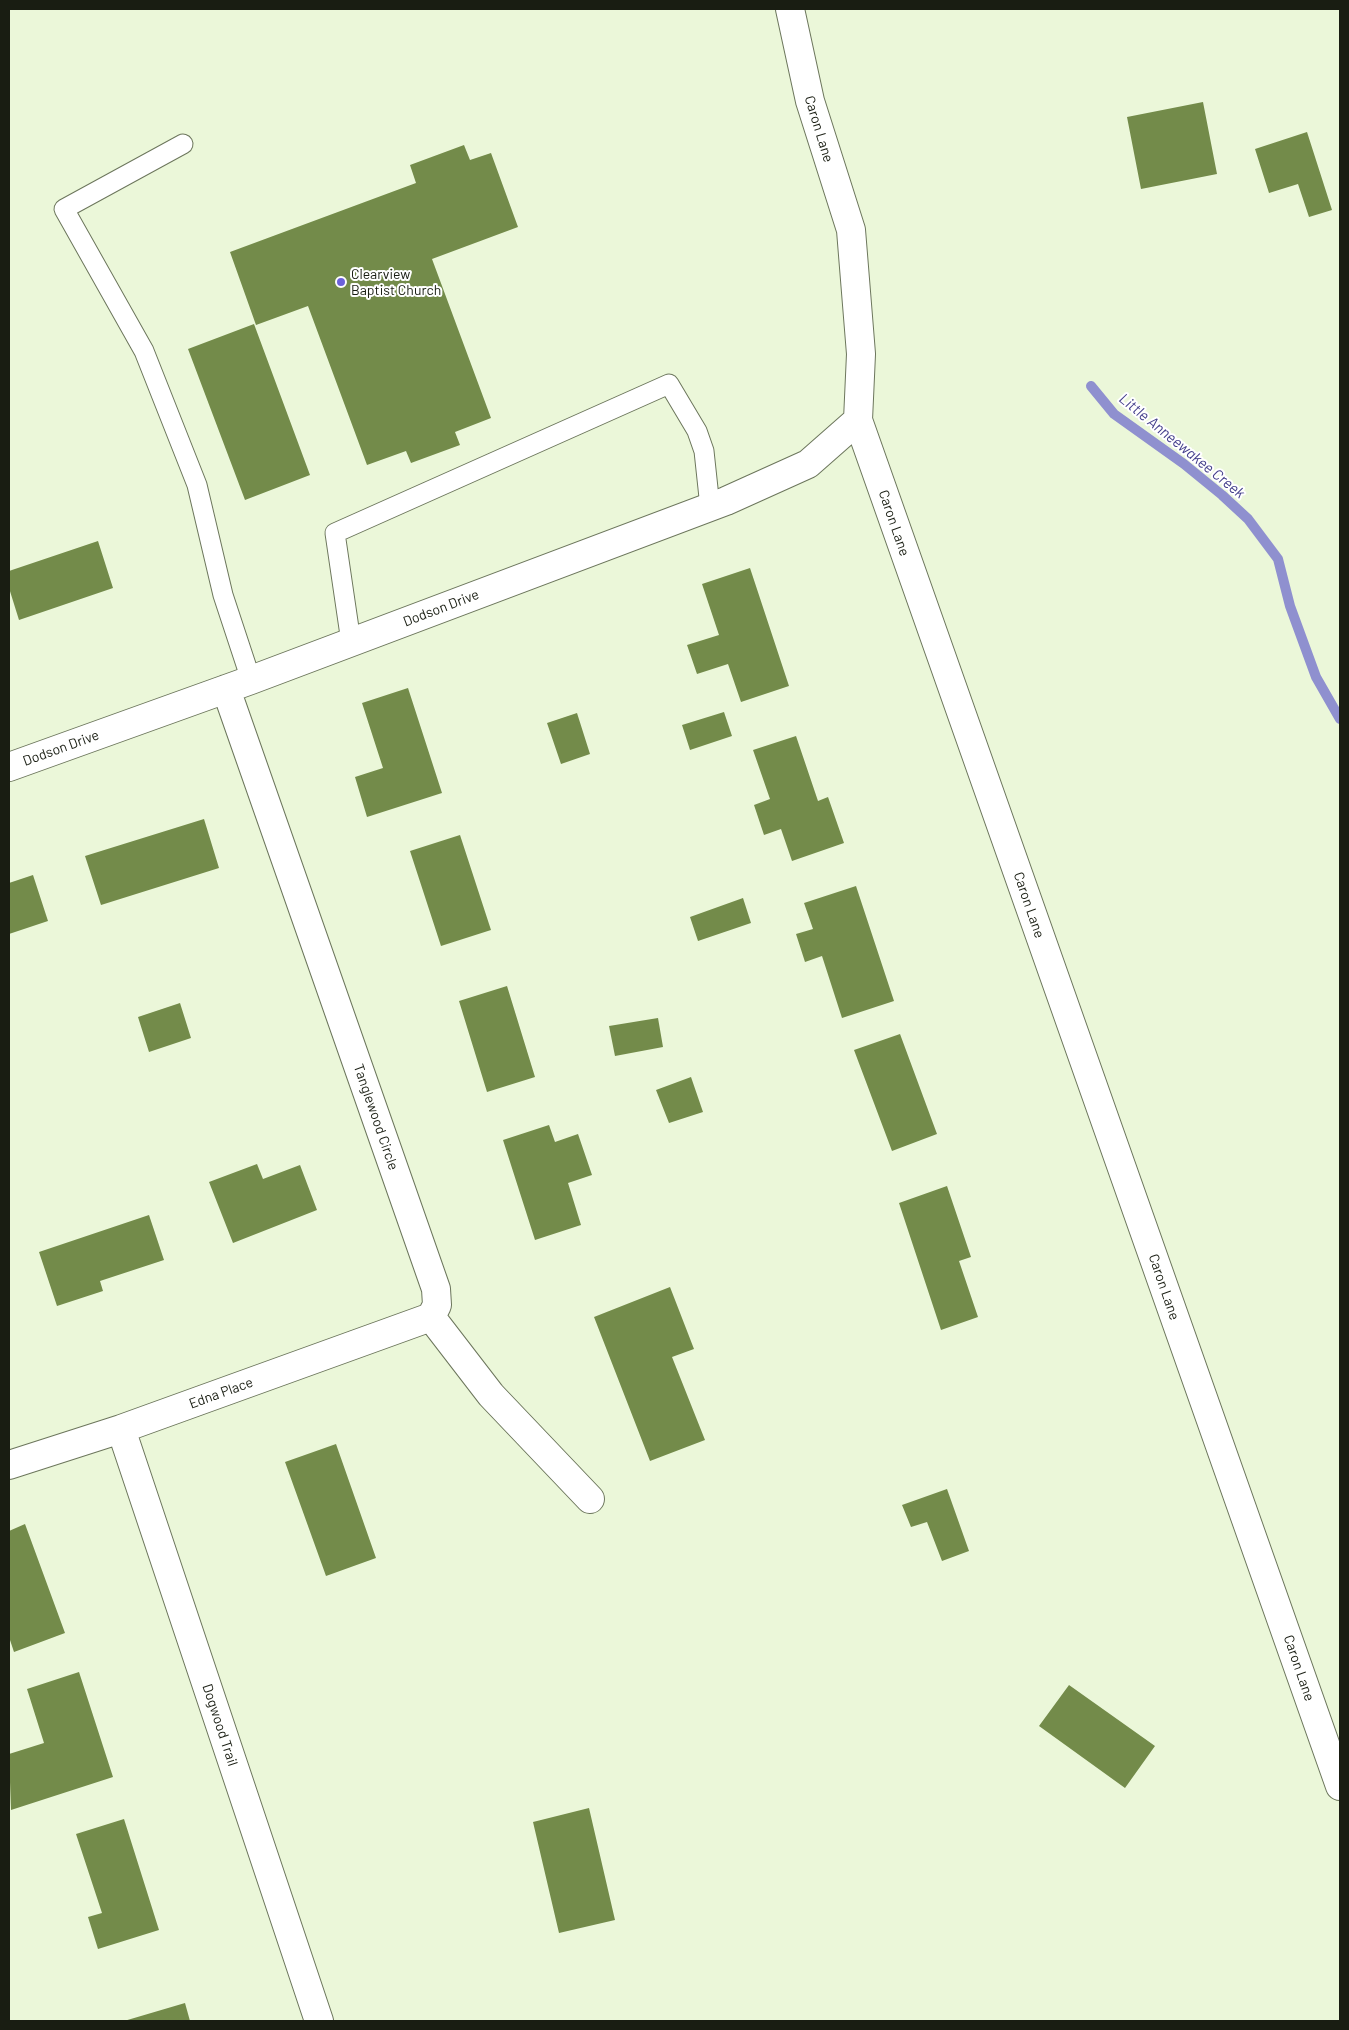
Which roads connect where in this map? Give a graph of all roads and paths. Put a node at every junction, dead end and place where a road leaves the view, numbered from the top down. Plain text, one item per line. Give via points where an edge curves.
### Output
1 (790, 9) edge
2 (183, 144) dead end
3 (858, 420) junction
4 (710, 507) junction
5 (351, 642) junction
6 (251, 680) junction
7 (226, 689) junction
8 (9, 767) edge
9 (431, 1317) junction
10 (121, 1429) junction
11 (9, 1466) edge
12 (590, 1499) dead end
13 (1340, 1786) edge
14 (319, 2021) edge

1 - 3 street, Caron Lane via 810,101 850,230 861,354
2 - 6 lane via 64,209 144,351 194,476 223,595
3 - 4 street, Dodson Drive via 808,464
3 - 13 street, Caron Lane
4 - 5 street, Dodson Drive
4 - 5 lane via 704,451 697,431 669,384 335,533
5 - 6 street, Dodson Drive
6 - 7 street, Dodson Drive
7 - 8 street, Dodson Drive
7 - 9 street, Tanglewood Circle via 436,1289 437,1305
9 - 10 street, Edna Place
9 - 12 street via 492,1395
10 - 11 street, Edna Place
10 - 14 street, Dogwood Trail

